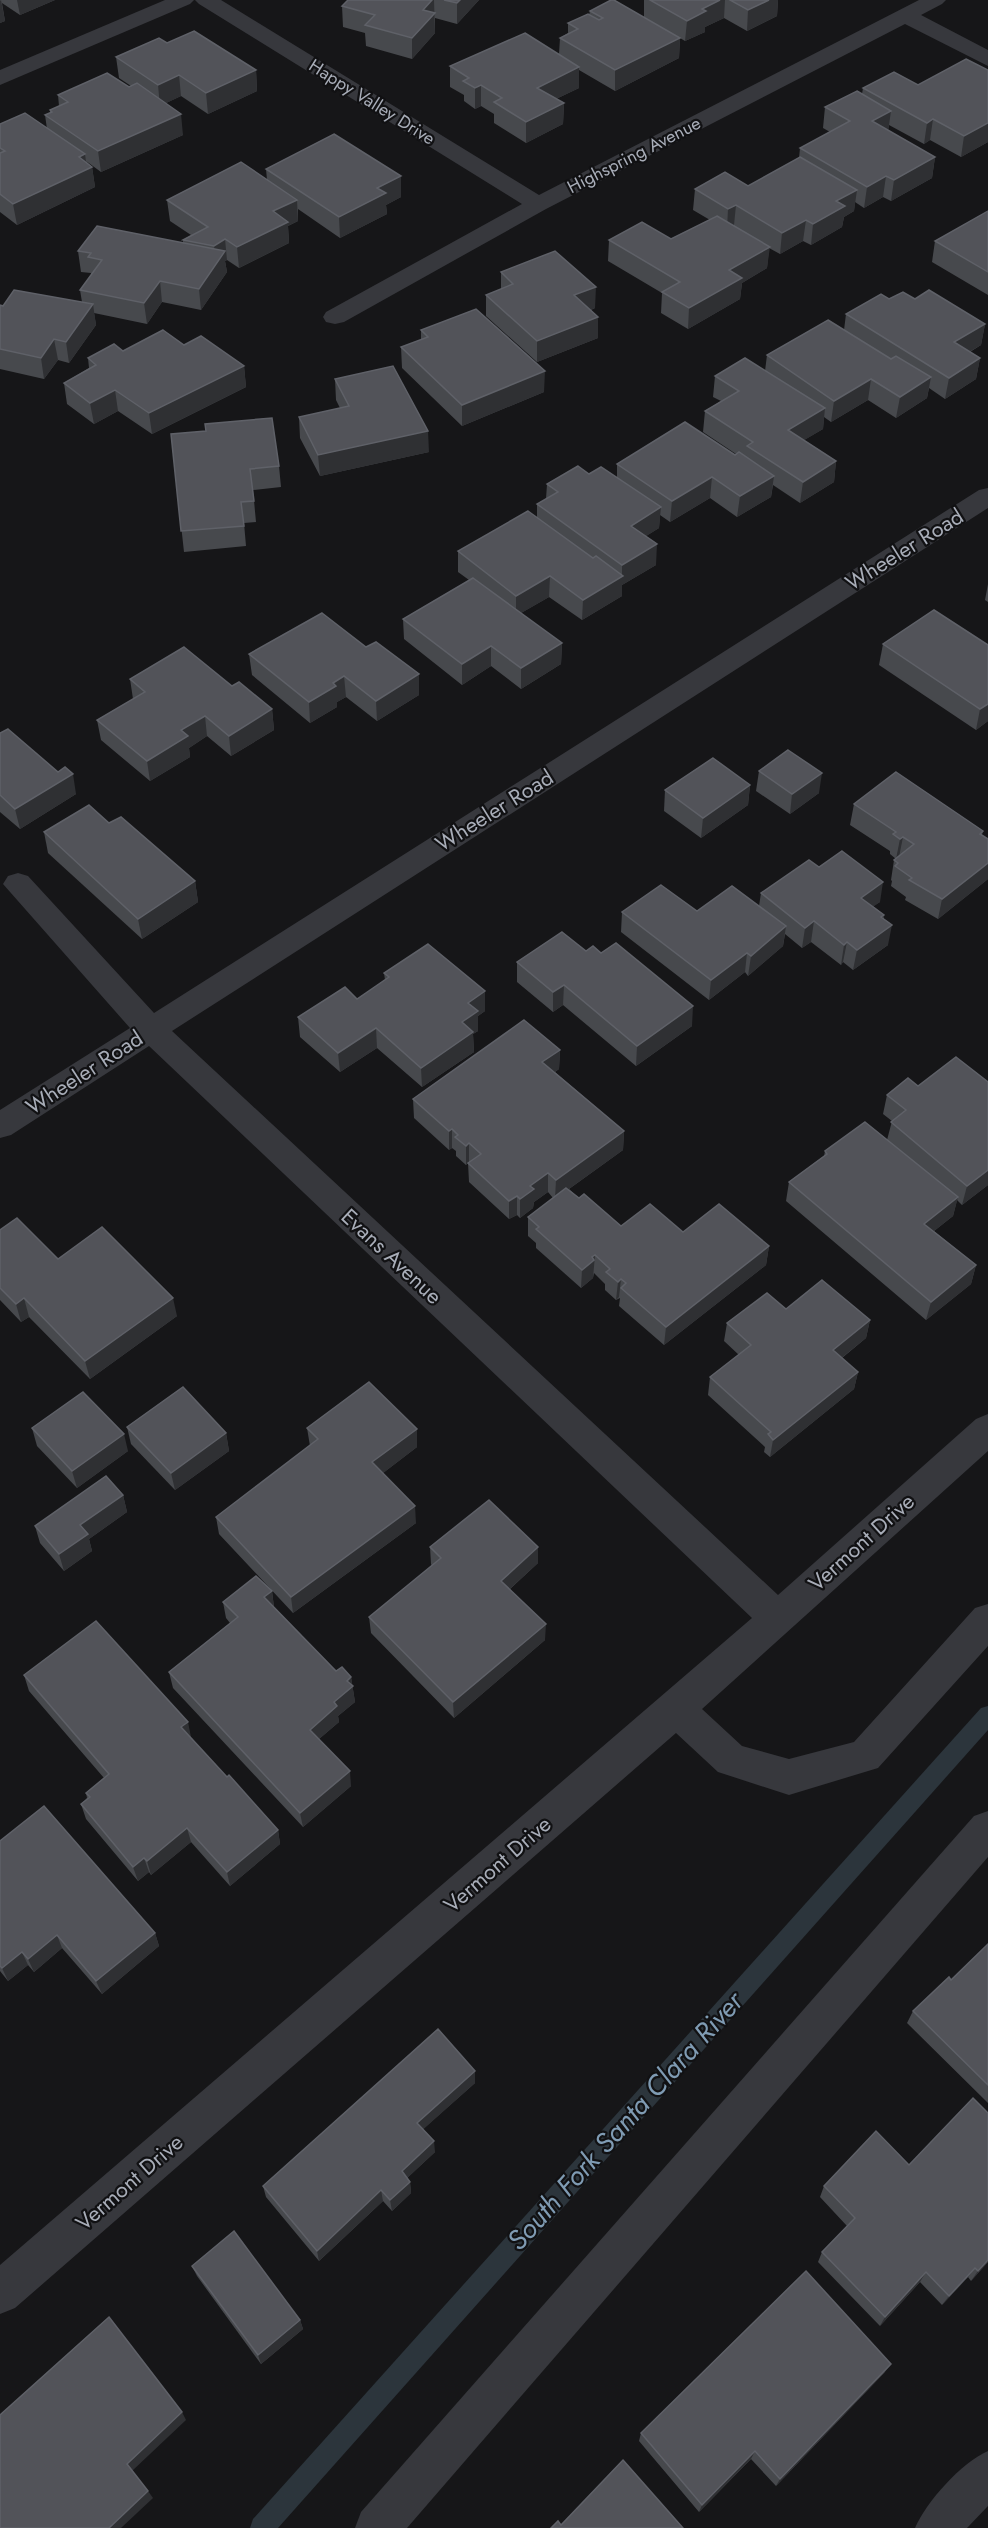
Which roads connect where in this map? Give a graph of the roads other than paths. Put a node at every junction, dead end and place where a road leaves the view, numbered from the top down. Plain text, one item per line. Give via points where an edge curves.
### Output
1 (183, 0) edge
2 (206, 0) edge
3 (935, 0) edge
4 (906, 16) junction
5 (988, 59) edge
6 (0, 78) edge
7 (538, 204) junction
8 (335, 316) dead end
9 (988, 496) edge
10 (18, 884) dead end
11 (150, 1029) junction
12 (0, 1126) edge
13 (988, 1428) edge
14 (776, 1617) junction
15 (988, 1620) edge
16 (676, 1709) junction
17 (988, 1829) edge
18 (0, 2293) edge
19 (988, 2473) edge
20 (377, 2528) edge
21 (938, 2528) edge

1 - 6 street
2 - 7 street, Happy Valley Drive
3 - 4 street, Highspring Avenue
4 - 5 street
4 - 7 street, Highspring Avenue
7 - 8 street, Highspring Avenue
9 - 11 street, Wheeler Road
10 - 11 street, Evans Avenue
11 - 12 street, Wheeler Road
11 - 14 street, Evans Avenue
13 - 14 street, Vermont Drive
14 - 16 street, Vermont Drive
15 - 16 street via 865,1756 789,1777 731,1760
16 - 18 street, Vermont Drive
17 - 20 street
19 - 21 street

